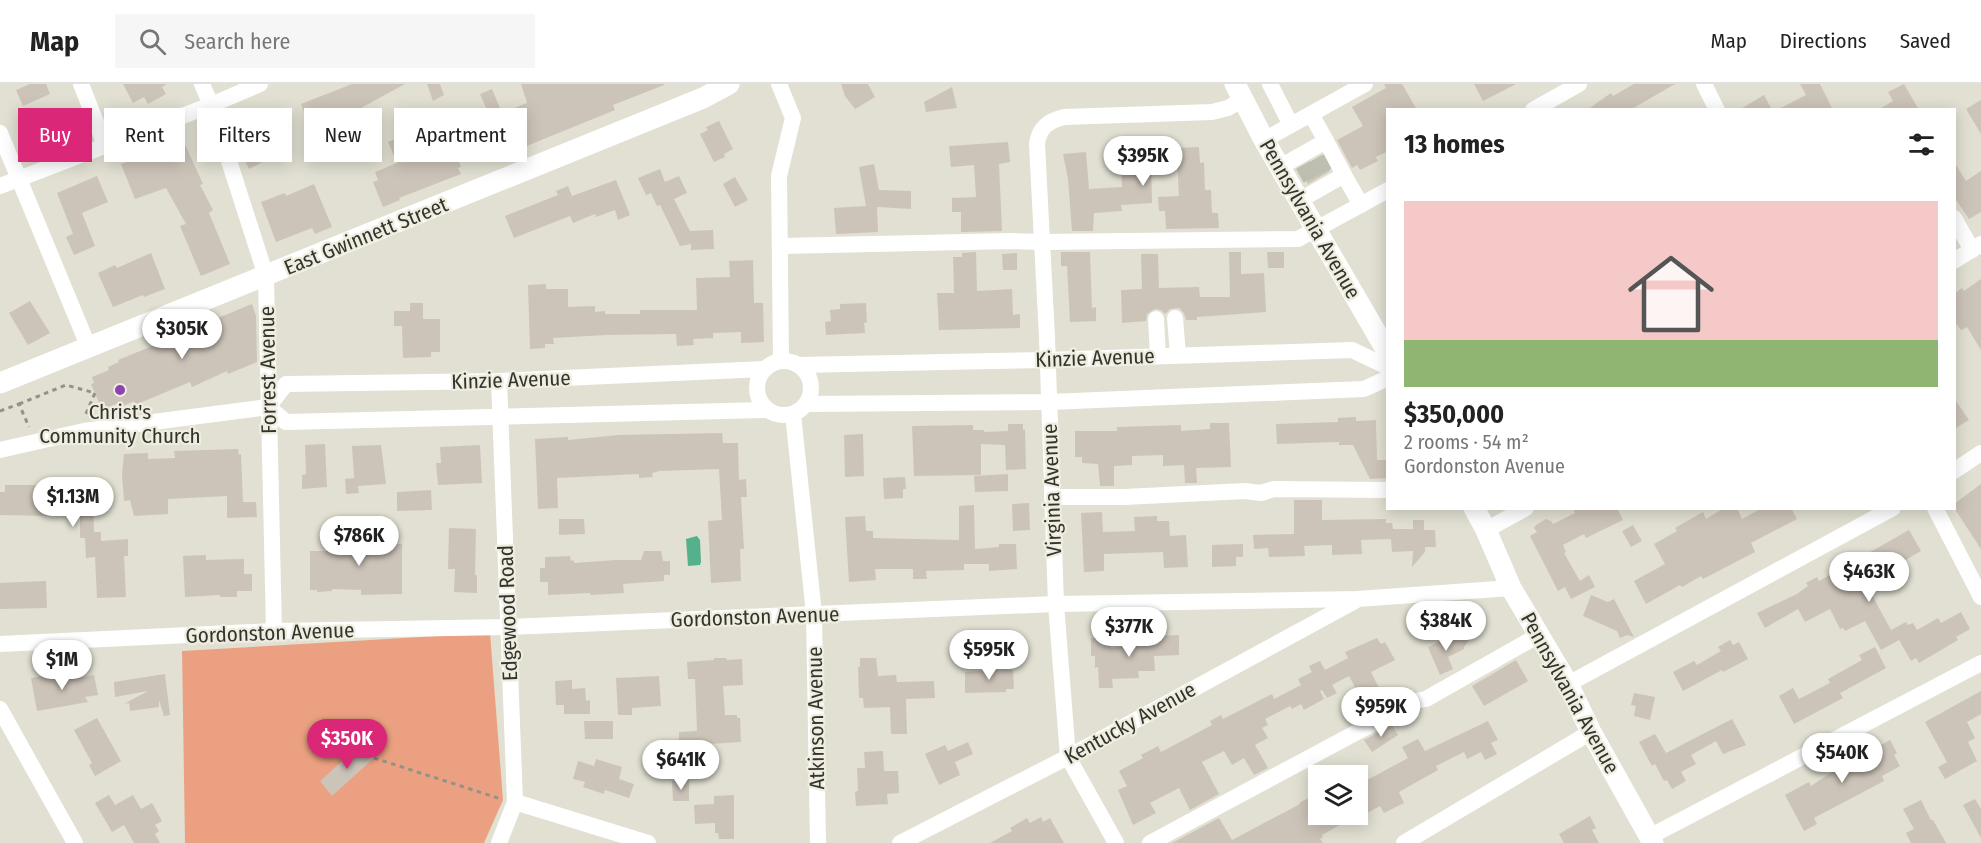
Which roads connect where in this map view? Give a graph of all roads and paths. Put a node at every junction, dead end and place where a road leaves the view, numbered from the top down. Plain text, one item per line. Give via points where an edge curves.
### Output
1 (81, 84) edge
2 (202, 84) edge
3 (260, 84) edge
4 (729, 84) edge
5 (779, 84) edge
6 (1270, 84) edge
7 (1365, 84) edge
8 (1579, 84) edge
9 (1704, 84) edge
10 (1239, 92) edge
11 (211, 105) junction
12 (1537, 108) edge
13 (1716, 108) edge
14 (1311, 114) junction
15 (185, 115) edge
16 (1292, 125) junction
17 (0, 133) edge
18 (1264, 140) junction
19 (104, 142) edge
20 (104, 145) edge
21 (1306, 156) junction
22 (18, 178) junction
23 (1322, 185) junction
24 (0, 186) edge
25 (1386, 191) edge
26 (1360, 205) junction
27 (1956, 221) edge
28 (1317, 229) junction
29 (1042, 242) junction
30 (780, 246) junction
31 (1977, 247) edge
32 (1956, 260) edge
33 (266, 276) junction
34 (1174, 318) dead end
35 (1156, 319) dead end
36 (89, 348) junction
37 (1386, 350) edge
38 (1178, 355) junction
39 (1158, 356) junction
40 (1047, 360) junction
41 (781, 362) junction
42 (798, 365) junction
43 (1386, 366) edge
44 (765, 369) junction
45 (64, 379) dead end
46 (1386, 379) edge
47 (500, 381) junction
48 (0, 382) edge
49 (66, 385) junction
50 (1049, 402) junction
51 (19, 404) junction
52 (807, 404) junction
53 (268, 407) junction
54 (767, 410) junction
55 (0, 411) edge
56 (793, 414) junction
57 (501, 416) junction
58 (83, 421) dead end
59 (29, 428) dead end
60 (0, 450) edge
61 (1981, 453) edge
62 (1956, 470) edge
63 (1386, 490) edge
64 (1052, 497) junction
65 (1475, 510) edge
66 (1522, 510) edge
67 (1889, 510) edge
68 (1936, 510) edge
69 (1486, 530) junction
70 (1511, 588) junction
71 (1981, 597) edge
72 (1357, 599) junction
73 (1056, 604) junction
74 (814, 614) junction
75 (509, 627) junction
76 (274, 631) junction
77 (1539, 635) junction
78 (0, 644) edge
79 (1981, 663) edge
80 (1568, 684) junction
81 (0, 709) edge
82 (1591, 732) junction
83 (1068, 757) junction
84 (374, 758) dead end
85 (509, 801) junction
86 (1651, 840) edge
87 (638, 842) edge
88 (75, 843) edge
89 (499, 843) edge
90 (818, 843) edge
91 (900, 843) edge
92 (1116, 843) edge
93 (1150, 843) edge
94 (1404, 843) edge

1 - 19 street
2 - 11 street, Forrest Avenue
3 - 11 street
4 - 33 main road, East Gwinnett Street
5 - 30 street via 793,118 779,176
6 - 16 street
7 - 14 street
8 - 12 street
9 - 13 street
10 - 18 main road, Pennsylvania Avenue
10 - 29 street, Virginia Avenue via 1228,108 1212,112 1064,117 1044,126 1037,144
11 - 15 street
11 - 33 street, Forrest Avenue
14 - 16 street
14 - 21 street
16 - 18 street
17 - 22 street
18 - 21 main road, Pennsylvania Avenue
20 - 22 street
21 - 23 main road, Pennsylvania Avenue
21 - 23 street
22 - 24 street
22 - 36 street
23 - 26 street
23 - 28 main road, Pennsylvania Avenue
25 - 26 street
26 - 28 street
27 - 31 street
28 - 29 street via 1298,239
28 - 37 main road, Pennsylvania Avenue
29 - 30 street
29 - 40 street, Virginia Avenue
30 - 41 street
31 - 32 street
33 - 36 main road, East Gwinnett Street
33 - 53 street, Forrest Avenue
34 - 38 street
35 - 39 street
36 - 48 main road, East Gwinnett Street
38 - 39 street, Kinzie Avenue
38 - 43 street, Kinzie Avenue via 1352,350
39 - 40 street, Kinzie Avenue
40 - 42 street, Kinzie Avenue
40 - 50 street, Virginia Avenue
41 - 42 street
41 - 44 street
42 - 52 street via 805,370 812,387
44 - 47 street, Kinzie Avenue
44 - 54 street via 757,385
45 - 49 path
46 - 50 street, Kinzie Avenue via 1364,389
47 - 53 street, Kinzie Avenue via 286,384
47 - 57 street, Edgewood Road
49 - 51 path
49 - 58 path via 95,393
50 - 52 street, Kinzie Avenue
50 - 64 street, Virginia Avenue
51 - 55 path
51 - 59 path
52 - 56 street
53 - 57 street, Kinzie Avenue via 286,422
53 - 60 street via 84,431
53 - 76 street, Forrest Avenue
54 - 56 street
54 - 57 street, Kinzie Avenue
56 - 74 street, Atkinson Avenue
57 - 75 street, Edgewood Road
61 - 62 street
63 - 64 street via 1274,489 1261,493
64 - 73 street, Virginia Avenue
65 - 69 main road, Pennsylvania Avenue
66 - 69 street
67 - 80 street
68 - 71 street
69 - 70 main road, Pennsylvania Avenue
70 - 72 street, Gordonston Avenue
70 - 77 main road, Pennsylvania Avenue
72 - 73 street, Gordonston Avenue
72 - 83 street, Kentucky Avenue
73 - 74 street, Gordonston Avenue
73 - 83 street, Virginia Avenue
74 - 75 street, Gordonston Avenue
74 - 90 street, Atkinson Avenue
75 - 76 street, Gordonston Avenue
75 - 85 street, Edgewood Road
76 - 78 street, Gordonston Avenue
77 - 80 main road, Pennsylvania Avenue
77 - 93 street via 1426,699 1415,701
79 - 86 street
80 - 82 main road, Pennsylvania Avenue
81 - 88 street
82 - 86 main road, Pennsylvania Avenue
82 - 94 street
83 - 91 street, Kentucky Avenue
83 - 92 street, Virginia Avenue
84 - 85 path
85 - 87 street
85 - 89 street, Edgewood Road

